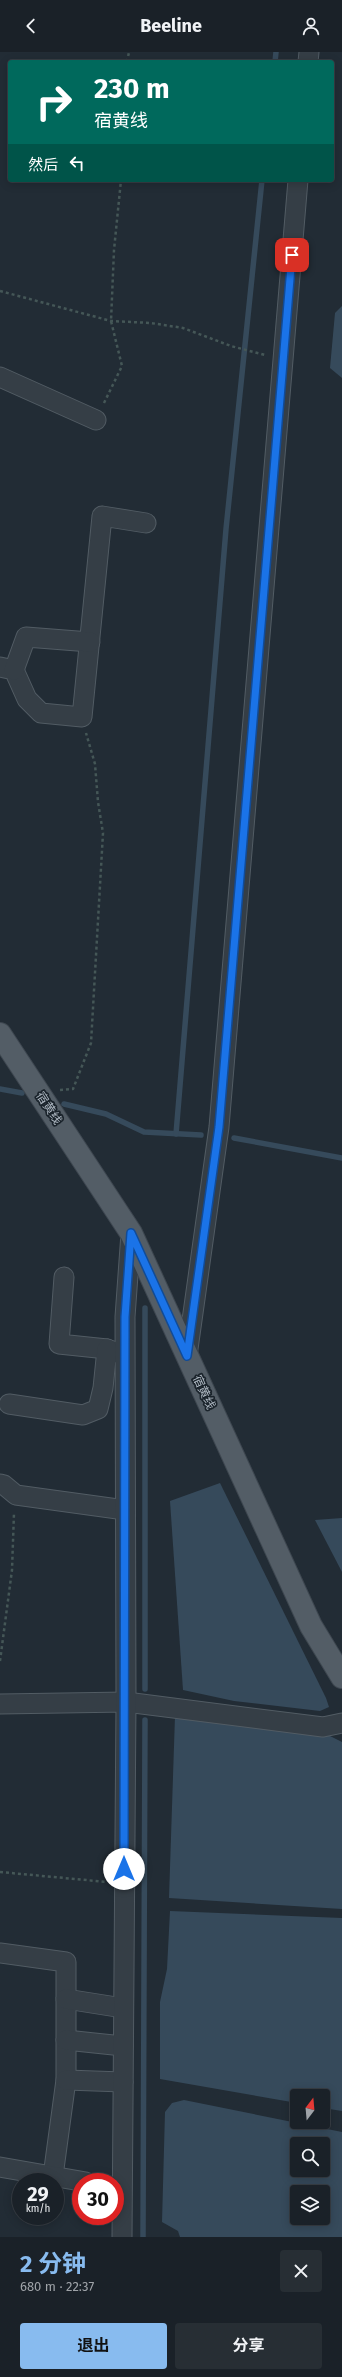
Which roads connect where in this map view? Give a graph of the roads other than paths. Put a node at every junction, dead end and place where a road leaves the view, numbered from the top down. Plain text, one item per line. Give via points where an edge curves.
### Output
1 (298, 182) edge
2 (0, 377) edge
3 (96, 420) road end
4 (146, 523) dead end
5 (90, 642) junction
6 (7, 669) edge
7 (0, 1034) edge
8 (131, 1233) junction
9 (64, 1277) dead end
10 (106, 1349) junction
11 (125, 1355) junction
12 (187, 1356) junction
13 (9, 1404) dead end
14 (0, 1484) edge
15 (125, 1510) junction
16 (342, 1677) edge
17 (126, 1702) junction
18 (0, 1704) edge
19 (342, 1723) edge
20 (0, 1954) edge
21 (66, 1999) junction
22 (124, 2008) junction
23 (66, 2040) junction
24 (123, 2046) junction
25 (66, 2080) junction
26 (123, 2082) junction
27 (0, 2167) edge
28 (35, 2173) edge
29 (53, 2173) edge
30 (120, 2173) edge
31 (121, 2225) edge
32 (122, 2237) edge

1 - 12 street via 219,1127
2 - 3 street
4 - 5 street via 102,516
5 - 6 street via 26,637
5 - 6 street via 82,717 41,713 27,699
7 - 8 main road, 宿黄线
8 - 11 street
8 - 12 main road, 宿黄线
9 - 10 street via 60,1344
10 - 11 street
10 - 13 street via 103,1388 98,1409 83,1415
11 - 15 street
12 - 16 main road, 宿黄线 via 312,1626
14 - 15 street via 16,1496
15 - 17 street
17 - 18 street
17 - 19 street via 323,1727
17 - 22 street
20 - 21 street via 66,1962
21 - 22 street
21 - 23 street
22 - 24 street
23 - 24 street
23 - 25 street
24 - 26 street
25 - 26 street
25 - 29 street
26 - 30 street
27 - 28 street
31 - 32 street

